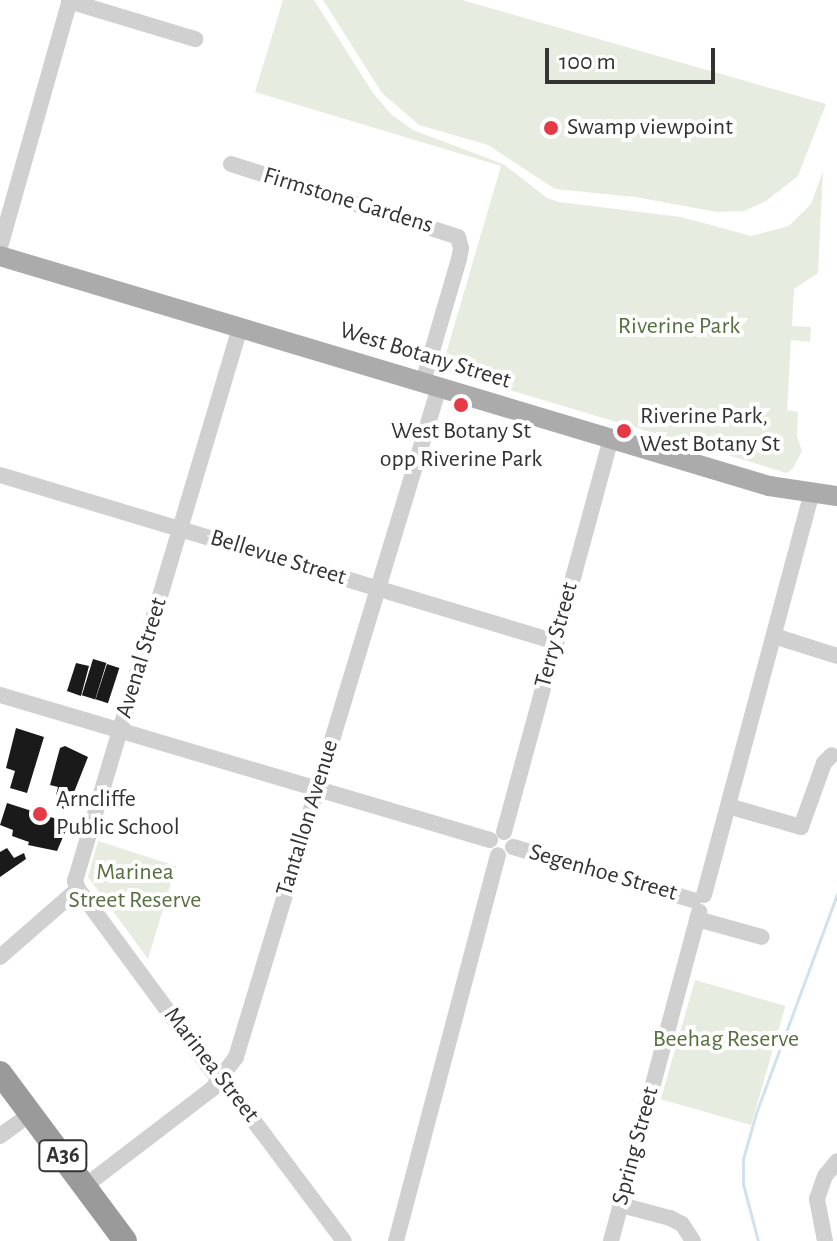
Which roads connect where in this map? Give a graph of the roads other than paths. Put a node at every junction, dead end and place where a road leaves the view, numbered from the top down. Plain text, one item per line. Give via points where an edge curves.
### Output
1 (70, 0) edge
2 (195, 39) dead end
3 (231, 164) dead end
4 (0, 247) edge
5 (0, 256) edge
6 (240, 328) junction
7 (431, 385) junction
8 (611, 439) junction
9 (0, 475) edge
10 (811, 495) junction
11 (837, 496) edge
12 (180, 528) junction
13 (379, 589) junction
14 (774, 636) junction
15 (556, 642) junction
16 (837, 656) edge
17 (0, 695) edge
18 (119, 731) junction
19 (832, 755) dead end
20 (317, 790) junction
21 (728, 806) junction
22 (501, 844) junction
23 (78, 889) junction
24 (698, 906) junction
25 (762, 937) dead end
26 (0, 957) edge
27 (0, 1073) edge
28 (221, 1079) junction
29 (0, 1096) edge
30 (10, 1129) edge
31 (837, 1161) edge
32 (85, 1186) junction
33 (621, 1205) junction
34 (109, 1241) edge
35 (125, 1241) edge
36 (344, 1241) edge
37 (396, 1241) edge
38 (611, 1241) edge
39 (693, 1241) edge
40 (825, 1241) edge

1 - 2 street
1 - 4 street
3 - 7 street, Firmstone Gardens via 458,237 459,259
5 - 6 main road, West Botany Street
6 - 7 main road, West Botany Street
6 - 12 street, Avenal Street
7 - 8 main road, West Botany Street
7 - 13 street, Tantallon Avenue
8 - 10 main road, West Botany Street
8 - 15 street, Terry Street
9 - 12 street, Bellevue Street
10 - 11 main road, West Botany Street
10 - 14 street, Spring Street
12 - 13 street, Bellevue Street
12 - 18 street, Avenal Street
13 - 15 street, Bellevue Street
13 - 20 street, Tantallon Avenue
14 - 16 street
14 - 21 street, Spring Street
15 - 22 street, Terry Street
17 - 18 street, Segenhoe Street
18 - 20 street, Segenhoe Street
18 - 23 street, Avenal Street via 75,881
19 - 21 street via 824,763 801,827
20 - 22 street, Segenhoe Street
20 - 28 street, Tantallon Avenue via 239,1049
21 - 24 street, Spring Street
22 - 24 street, Segenhoe Street
22 - 37 street, Terry Street
23 - 26 street
23 - 28 street, Marinea Street
24 - 25 street, Segenhoe Street
24 - 33 street, Spring Street
27 - 32 highway, A36
28 - 32 street, Tantallon Avenue
28 - 36 street, Marinea Street
29 - 30 highway, A36
30 - 34 highway, A36
31 - 40 street via 817,1199
32 - 35 highway, A36
33 - 38 street, Spring Street
33 - 39 street via 670,1218 682,1224

